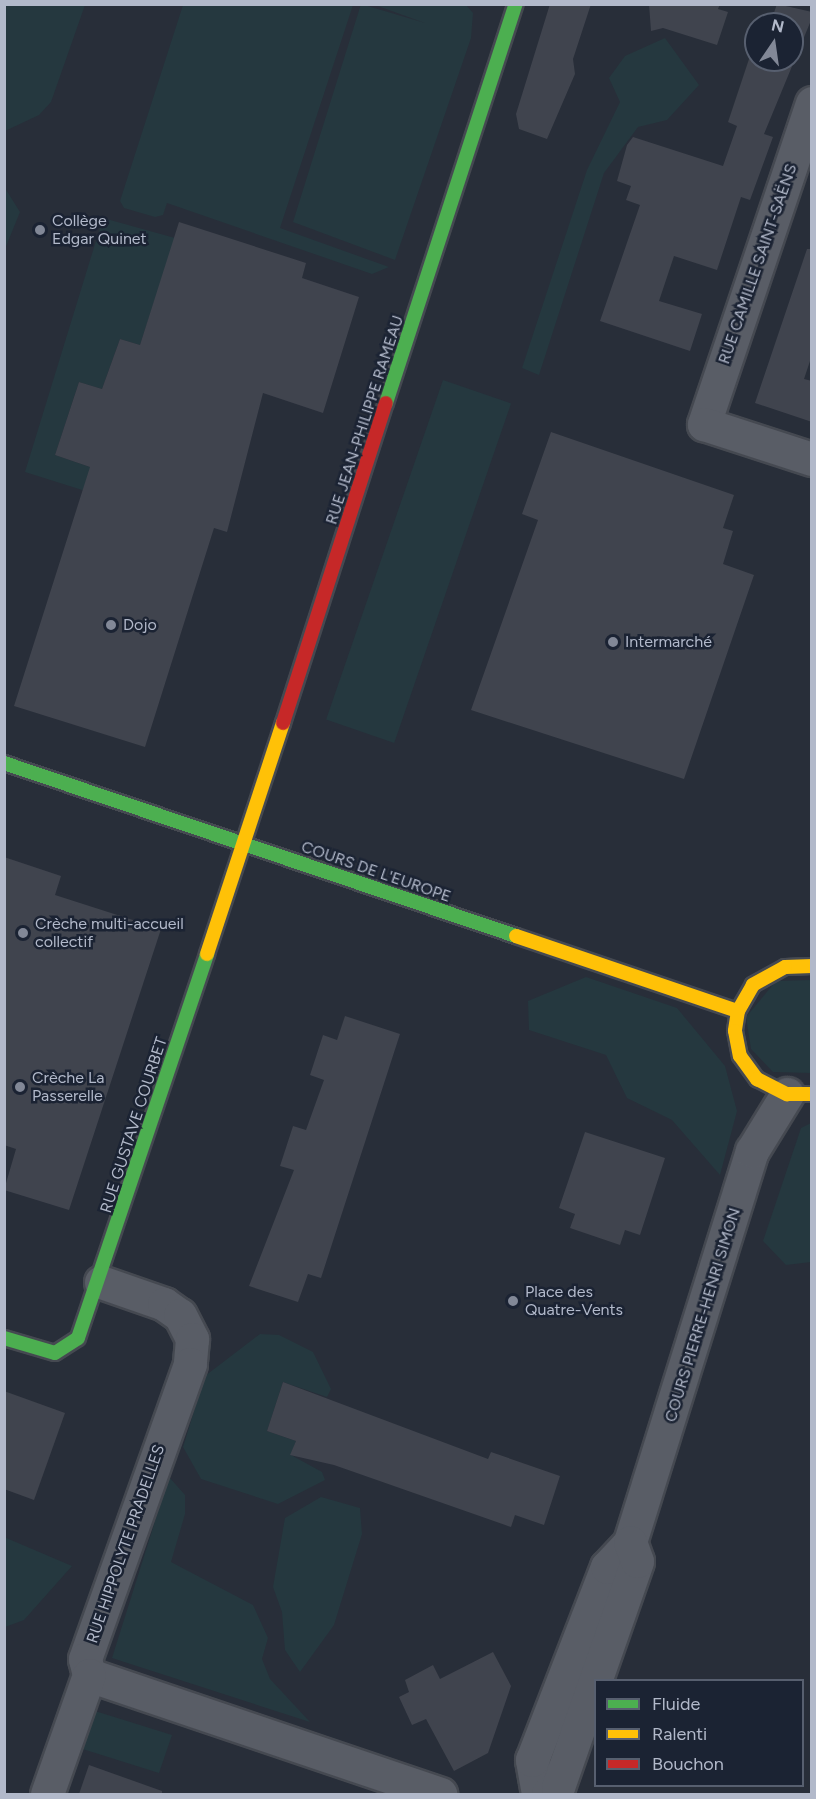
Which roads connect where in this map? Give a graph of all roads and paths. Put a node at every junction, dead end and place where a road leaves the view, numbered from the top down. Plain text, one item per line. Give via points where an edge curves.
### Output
1 (516, 4) edge
2 (812, 103) edge
3 (812, 459) edge
4 (4, 763) edge
5 (240, 844) junction
6 (812, 966) edge
7 (738, 1011) junction
8 (799, 1094) edge
9 (101, 1282) junction
10 (4, 1338) edge
11 (630, 1542) junction
12 (89, 1675) junction
13 (596, 1679) edge
14 (594, 1684) edge
15 (47, 1794) edge
16 (440, 1794) edge
17 (538, 1794) edge
18 (548, 1794) edge

1 - 5 street, RUE JEAN-PHILIPPE RAMEAU via 474,146
2 - 3 street, RUE CAMILLE SAINT-SAËNS via 704,424
4 - 5 street, COURS DE L'EUROPE
5 - 7 street, COURS DE L'EUROPE
5 - 9 street, RUE GUSTAVE COURBET
6 - 7 street via 772,971 753,985
7 - 8 street via 737,1047 747,1068
8 - 11 street, COURS PIERRE-HENRI SIMON via 752,1150
9 - 10 street, RUE GUSTAVE COURBET via 78,1338 55,1353
9 - 12 street, RUE HIPPOLYTE PRADELLES via 164,1304 180,1315 192,1339 190,1364 85,1659
11 - 13 street, COURS PIERRE-HENRI SIMON via 637,1560
11 - 17 street, COURS PIERRE-HENRI SIMON via 607,1567 532,1760
12 - 15 street, RUE HIPPOLYTE PRADELLES
12 - 16 street
14 - 18 street, COURS PIERRE-HENRI SIMON via 558,1787

